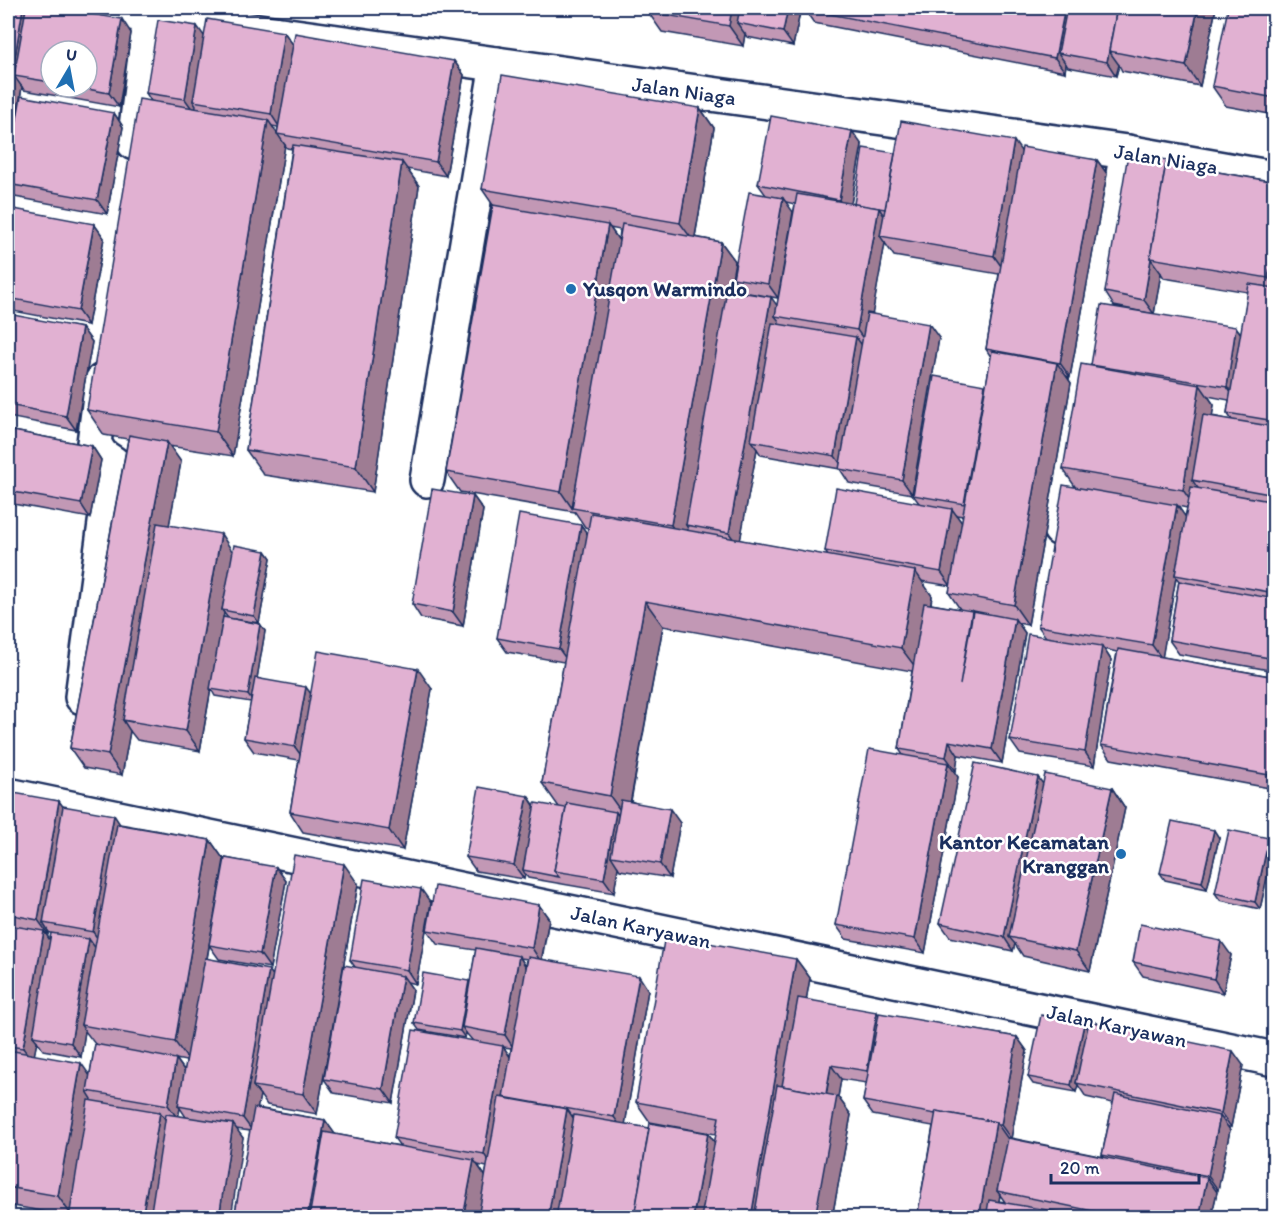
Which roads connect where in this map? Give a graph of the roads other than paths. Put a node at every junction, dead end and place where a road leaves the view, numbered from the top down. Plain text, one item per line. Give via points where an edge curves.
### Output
1 (94, 8) edge
2 (150, 17) junction
3 (497, 64) junction
4 (1127, 152) junction
5 (130, 171) edge
6 (1275, 178) edge
7 (107, 348) edge
8 (427, 480) dead end
9 (1053, 563) edge
10 (81, 704) edge
11 (8, 795) edge
12 (1275, 1059) edge

1 - 2 street, Jalan Niaga
2 - 3 street, Jalan Niaga
2 - 5 street
3 - 4 street, Jalan Niaga
3 - 8 street
4 - 6 street, Jalan Niaga
4 - 9 street
7 - 10 street via 94,443 113,464
11 - 12 street, Jalan Karyawan

